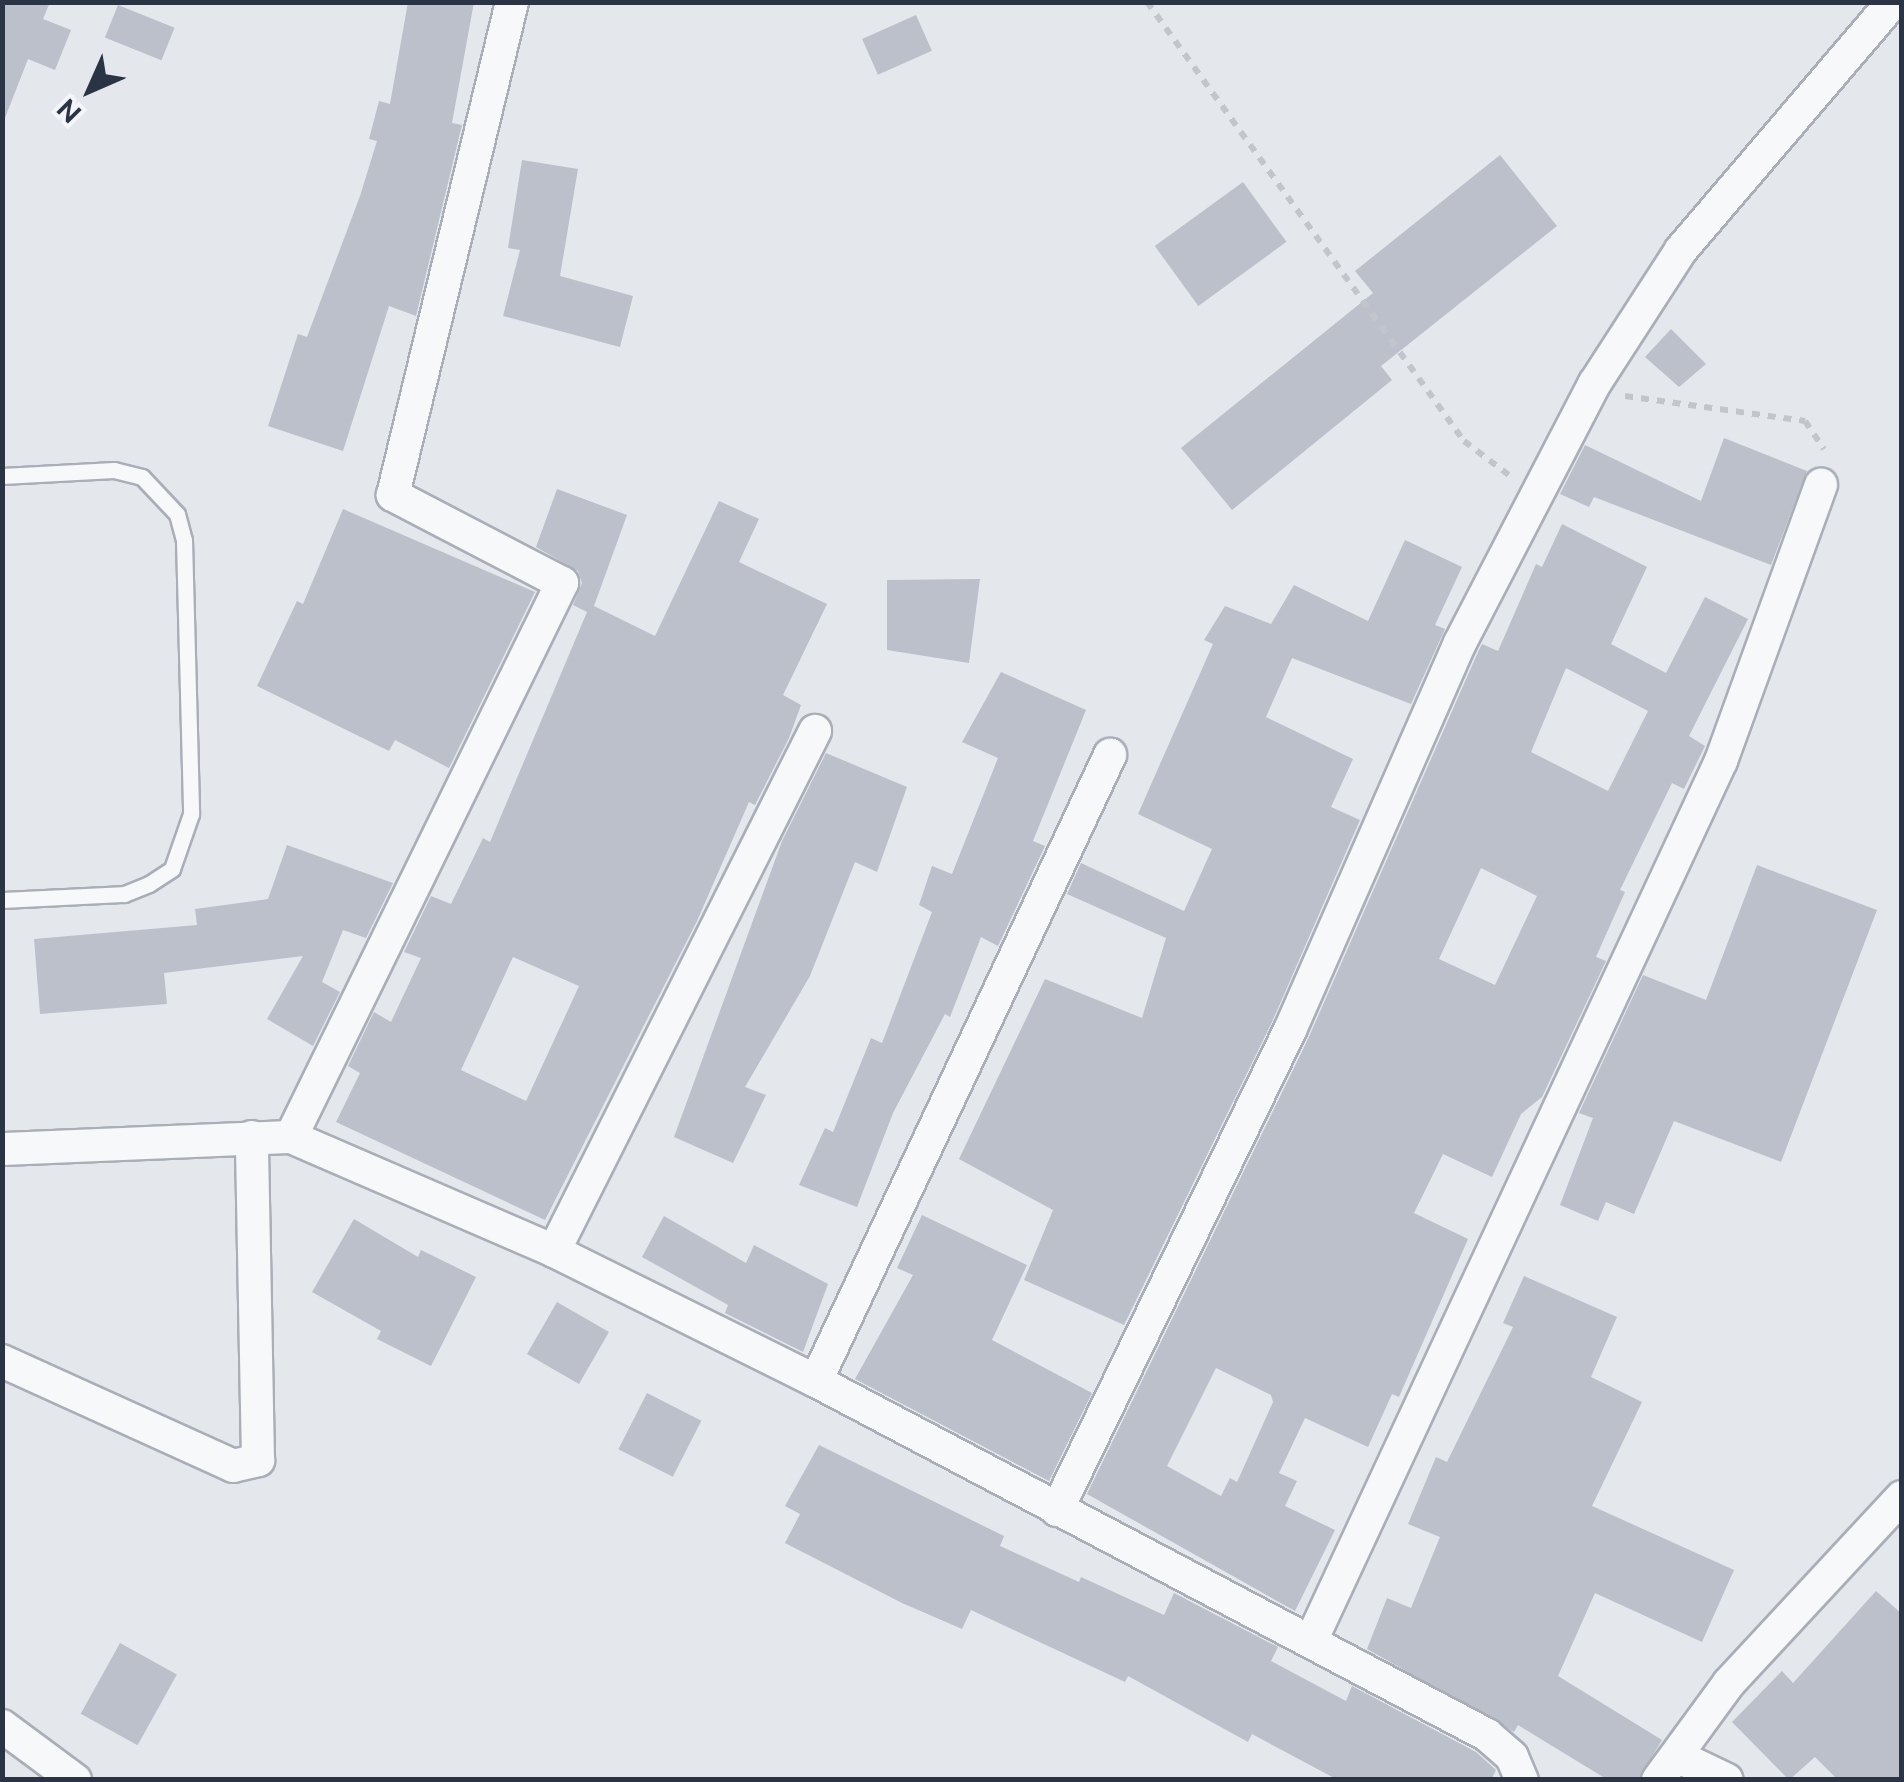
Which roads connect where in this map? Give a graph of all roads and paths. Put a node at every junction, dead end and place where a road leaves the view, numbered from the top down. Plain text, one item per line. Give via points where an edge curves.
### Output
1 (512, 2) edge
2 (1148, 2) edge
3 (1893, 2) edge
4 (1594, 383) junction
5 (2, 476) edge
6 (1820, 485) joint
7 (1536, 490) junction
8 (815, 731) dead end
9 (1110, 755) dead end
10 (2, 900) edge
11 (252, 1137) junction
12 (291, 1138) junction
13 (2, 1148) edge
14 (554, 1251) junction
15 (2, 1362) edge
16 (816, 1382) junction
17 (1902, 1497) edge
18 (1057, 1510) junction
19 (1311, 1641) junction
20 (2, 1726) edge
21 (1668, 1768) edge
22 (75, 1780) edge
23 (1522, 1780) edge
24 (1727, 1780) edge

1 - 12 street via 393,495 562,583
2 - 7 path via 1464,441
3 - 4 street via 1681,250
4 - 6 path via 1631,398 1805,421 1824,443
4 - 7 street
5 - 10 lane via 114,470 142,477 177,514 184,540 191,814 172,869 149,884 124,894
6 - 19 street via 1721,760
7 - 18 street via 1460,643 1290,1030
8 - 14 street
9 - 16 street
11 - 12 street
11 - 13 street
11 - 15 street via 258,1460 233,1466
12 - 14 street
14 - 16 street
16 - 18 street
17 - 21 street via 1728,1684
18 - 19 street
19 - 23 street via 1488,1735 1512,1757
20 - 22 street
21 - 24 street

